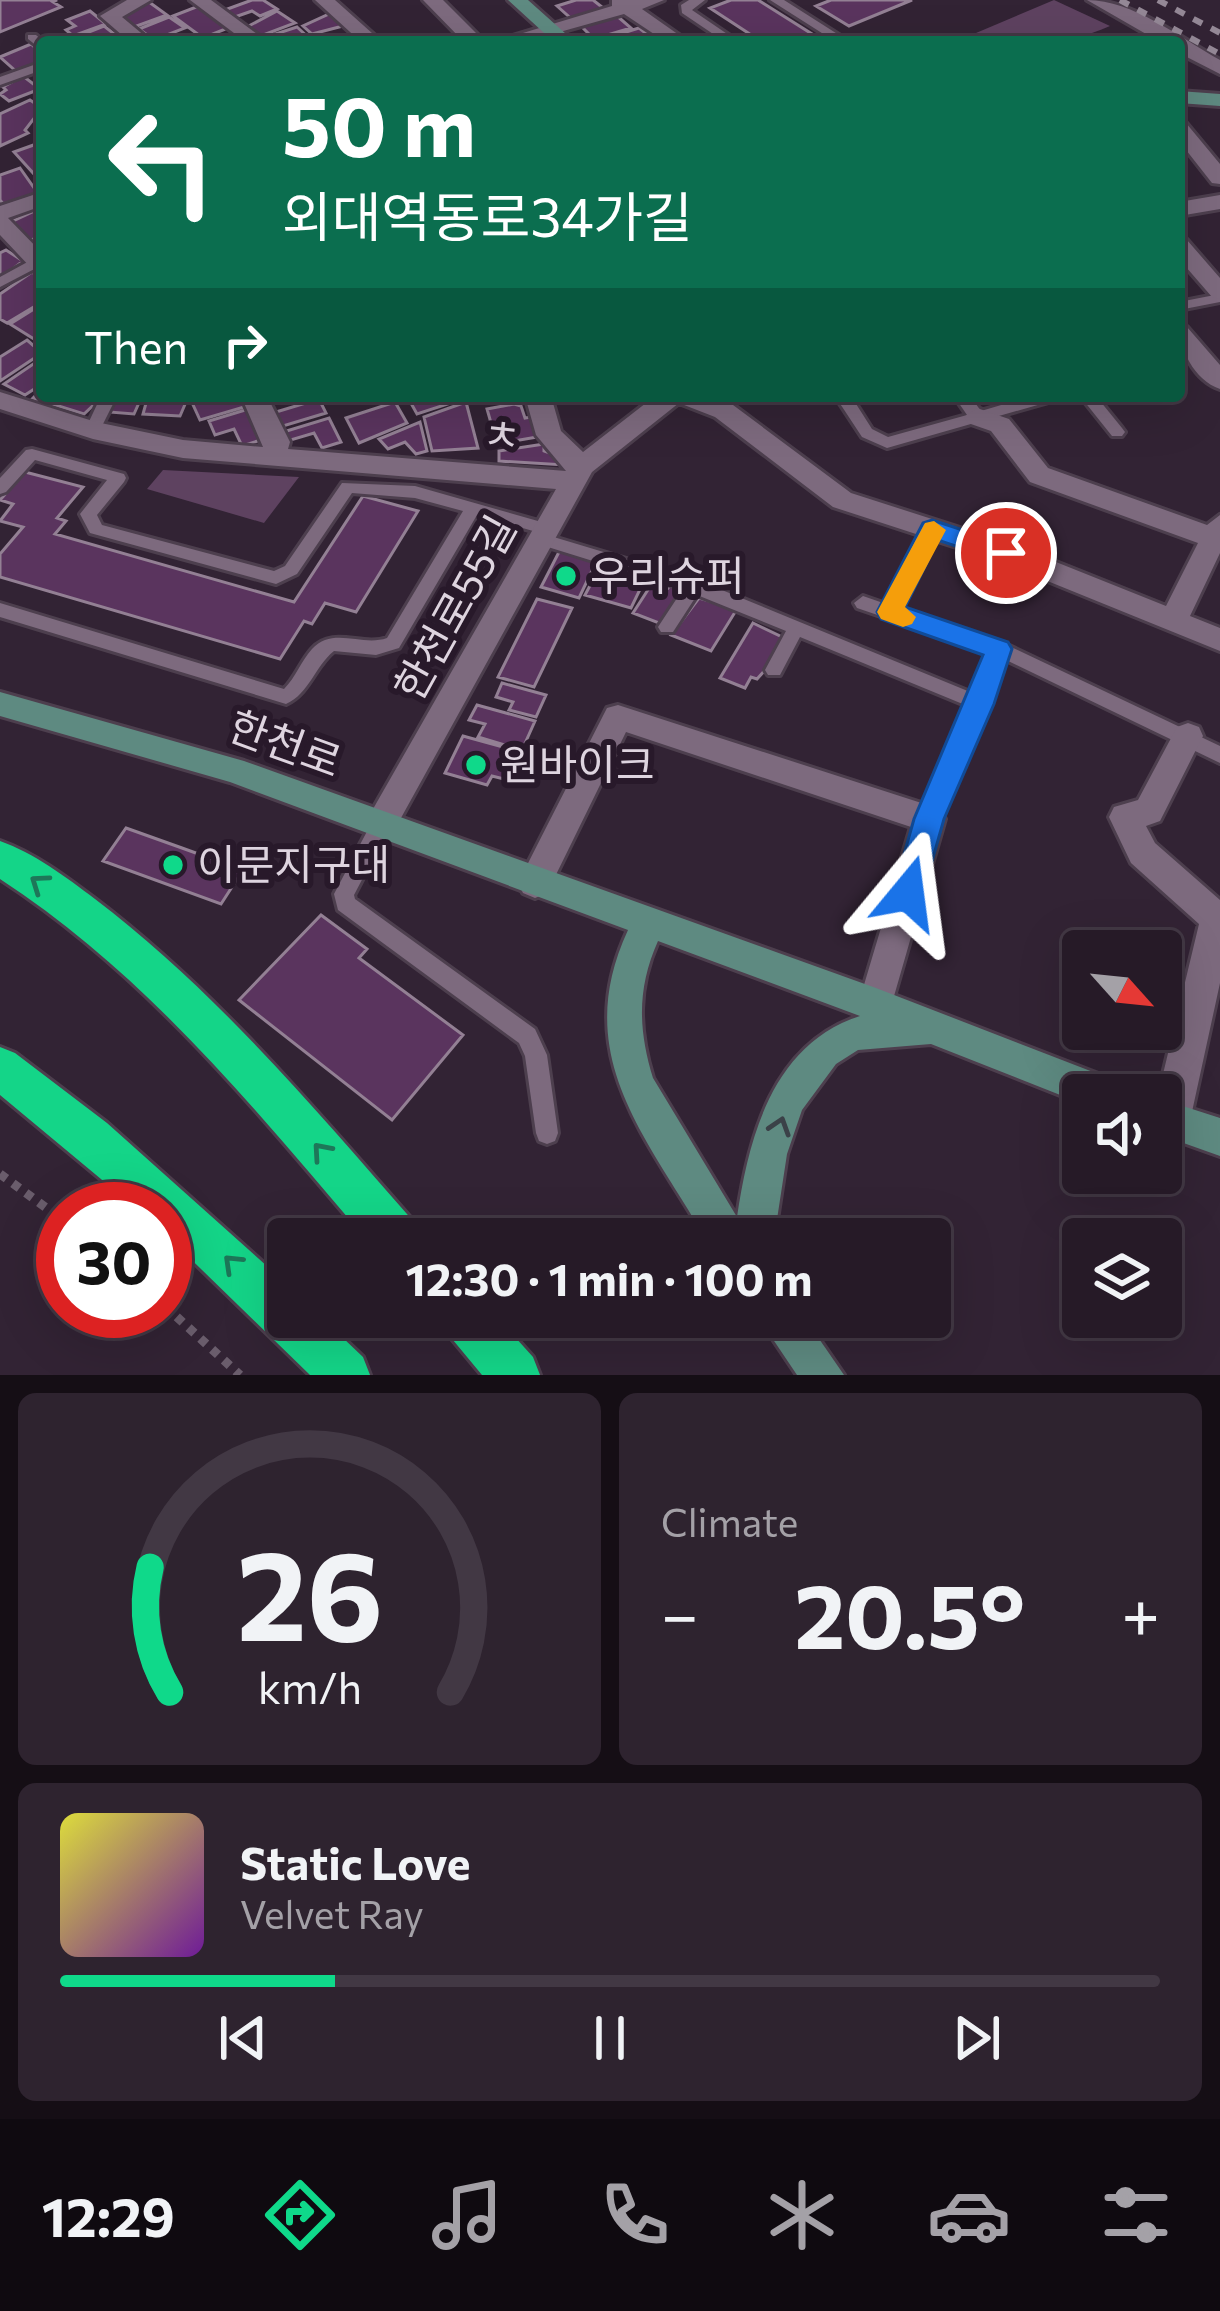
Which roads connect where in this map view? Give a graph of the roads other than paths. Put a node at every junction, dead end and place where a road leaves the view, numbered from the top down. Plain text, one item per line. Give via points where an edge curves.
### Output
1 (142, 0) edge
2 (200, 0) edge
3 (324, 0) edge
4 (432, 0) edge
5 (518, 0) edge
6 (655, 0) edge
7 (699, 0) edge
8 (1096, 0) edge
9 (783, 1) edge
10 (622, 4) edge
11 (557, 35) edge
12 (133, 36) edge
13 (250, 36) edge
14 (365, 36) edge
15 (469, 36) edge
16 (671, 36) edge
17 (724, 36) edge
18 (835, 36) edge
19 (1161, 36) edge
20 (1185, 49) edge
21 (36, 68) edge
22 (1220, 68) edge
23 (0, 81) edge
24 (1185, 97) edge
25 (1220, 100) edge
26 (1185, 134) edge
27 (1220, 178) edge
28 (36, 201) edge
29 (1220, 202) edge
30 (1185, 208) edge
31 (0, 212) edge
32 (0, 222) edge
33 (1185, 252) edge
34 (36, 260) edge
35 (36, 266) edge
36 (0, 283) edge
37 (1220, 295) edge
38 (1185, 304) edge
39 (1185, 339) edge
40 (1220, 382) edge
41 (0, 400) edge
42 (106, 402) edge
43 (257, 402) edge
44 (540, 402) edge
45 (665, 402) edge
46 (700, 402) edge
47 (847, 402) edge
48 (1006, 402) edge
49 (1093, 402) edge
50 (969, 407) edge
51 (93, 430) junction
52 (1117, 432) dead end
53 (273, 457) junction
54 (577, 474) junction
55 (0, 488) edge
56 (473, 508) junction
57 (932, 529) junction
58 (544, 534) junction
59 (1218, 534) edge
60 (694, 586) junction
61 (863, 603) dead end
62 (0, 610) edge
63 (890, 612) junction
64 (1173, 621) junction
65 (667, 628) dead end
66 (796, 628) junction
67 (1220, 640) edge
68 (999, 649) junction
69 (774, 670) dead end
70 (0, 704) edge
71 (980, 704) junction
72 (1188, 736) junction
73 (1220, 755) edge
74 (929, 819) junction
75 (380, 826) junction
76 (0, 859) edge
77 (535, 883) junction
78 (648, 925) junction
79 (876, 1006) junction
80 (946, 1032) junction
81 (0, 1068) edge
82 (1178, 1074) edge
83 (1062, 1078) edge
84 (1182, 1124) edge
85 (547, 1133) dead end
86 (1220, 1137) edge
87 (380, 1218) edge
88 (716, 1218) edge
89 (756, 1218) edge
90 (483, 1338) edge
91 (794, 1338) edge
92 (345, 1375) edge
93 (515, 1375) edge
94 (823, 1375) edge

1 - 12 street via 109,16
2 - 13 street
3 - 14 street
4 - 15 street
5 - 11 main road
6 - 10 street
7 - 17 lane via 686,11
8 - 19 street
9 - 18 lane
10 - 11 street
10 - 16 street
20 - 22 street
21 - 23 lane
24 - 25 main road
26 - 27 street
28 - 31 street
29 - 30 street
32 - 34 street
33 - 37 street
35 - 36 lane
37 - 38 lane
39 - 40 street
41 - 51 street, ㅊ
42 - 51 lane
43 - 53 street via 278,445
44 - 54 street
45 - 54 street, 한천로55길
46 - 57 street via 724,411 842,500
47 - 50 lane via 867,433 887,442
48 - 50 lane
49 - 52 lane
50 - 59 street via 1000,425 1039,475
51 - 53 street, ㅊ
53 - 54 street, ㅊ
54 - 58 street, 한천로55길
55 - 56 lane via 32,454 118,478 88,514 96,530 276,578 291,570 348,487 416,492
56 - 58 lane
56 - 62 lane via 393,643 373,651 332,644 286,697
57 - 63 lane
57 - 64 street
58 - 60 lane
58 - 75 street, 한천로55길
59 - 64 street
60 - 65 lane
60 - 66 lane
61 - 63 lane
63 - 68 lane
64 - 67 street
66 - 69 lane
66 - 71 lane
68 - 71 lane
68 - 72 lane
70 - 75 main road, 한천로 via 233,770
71 - 74 lane
72 - 73 lane
72 - 82 street via 1148,812 1125,817 1143,853 1217,920
74 - 77 street via 618,717
74 - 79 street
75 - 77 main road, 한천로
75 - 85 lane via 345,904 527,1036
87 -> 76 highway via 177,997 103,928
77 - 78 main road, 한천로
78 - 79 main road, 한천로
78 - 88 main road via 624,974 631,1064
79 - 80 main road, 한천로
80 - 83 main road, 한천로
89 -> 80 main road via 793,1086 848,1036
92 -> 81 highway via 222,1252 73,1120
84 - 86 main road
90 - 93 highway
91 - 94 main road

